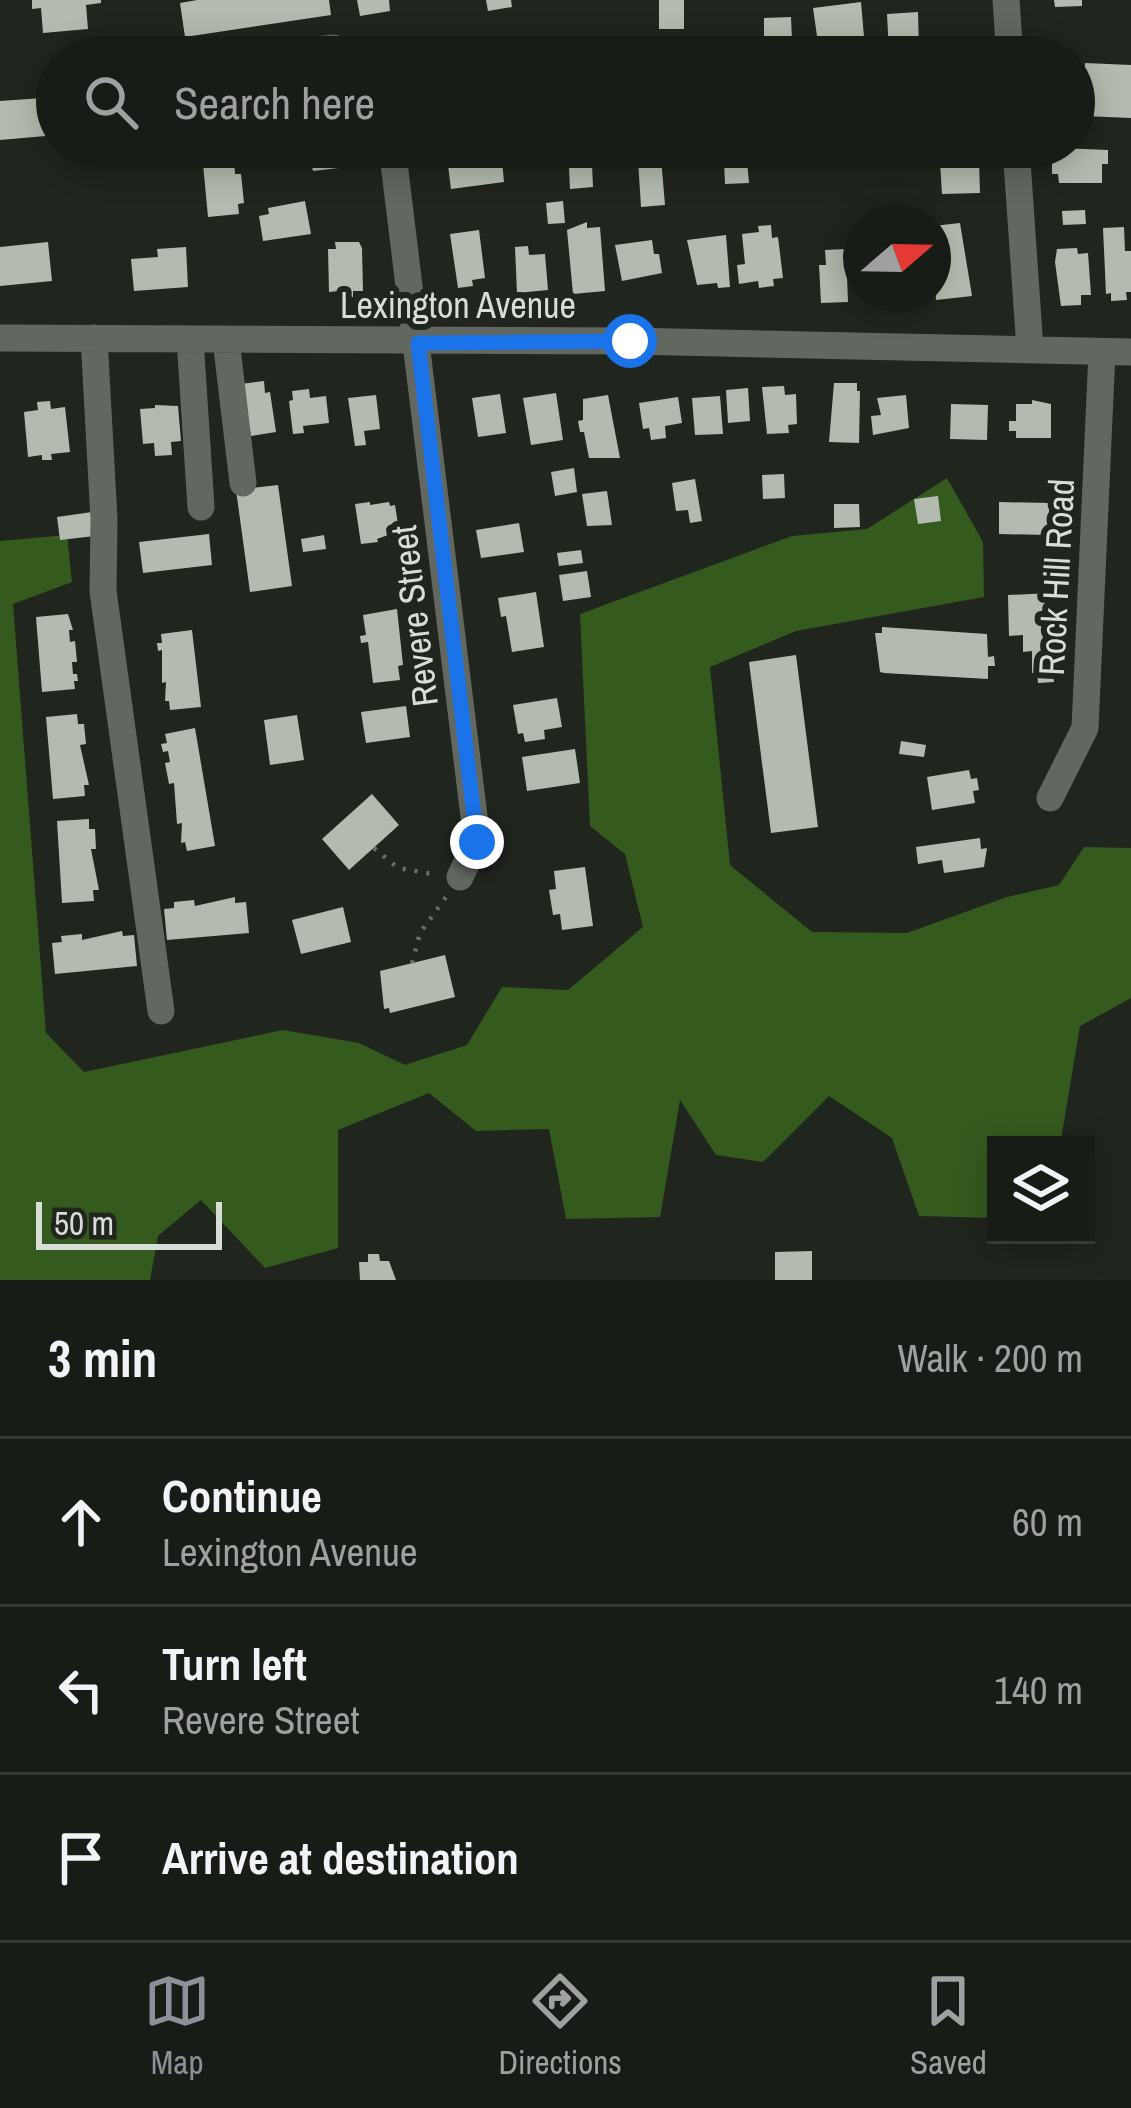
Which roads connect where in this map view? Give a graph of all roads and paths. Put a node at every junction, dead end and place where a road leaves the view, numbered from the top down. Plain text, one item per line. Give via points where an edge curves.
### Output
1 (1006, 0) edge
2 (1009, 36) edge
3 (395, 168) edge
4 (1017, 168) edge
5 (0, 338) edge
6 (94, 338) junction
7 (190, 339) junction
8 (226, 340) junction
9 (418, 343) junction
10 (1030, 349) junction
11 (1102, 352) junction
12 (1131, 352) edge
13 (243, 483) dead end
14 (201, 507) dead end
15 (1050, 798) dead end
16 (374, 848) dead end
17 (460, 877) junction
18 (412, 963) dead end
19 (161, 1012) dead end

1 - 2 street
3 - 9 street, Revere Street
4 - 10 street
5 - 6 street, Lexington Avenue
6 - 7 street, Lexington Avenue
6 - 19 street via 103,591
7 - 8 street, Lexington Avenue
7 - 14 street
8 - 9 street, Lexington Avenue
8 - 13 street
9 - 10 street, Lexington Avenue
9 - 17 street, Revere Street via 477,842
10 - 11 street, Lexington Avenue
11 - 12 street, Lexington Avenue
11 - 15 street, Rock Hill Road via 1085,728
16 - 17 path via 406,872
17 - 18 path via 420,933

